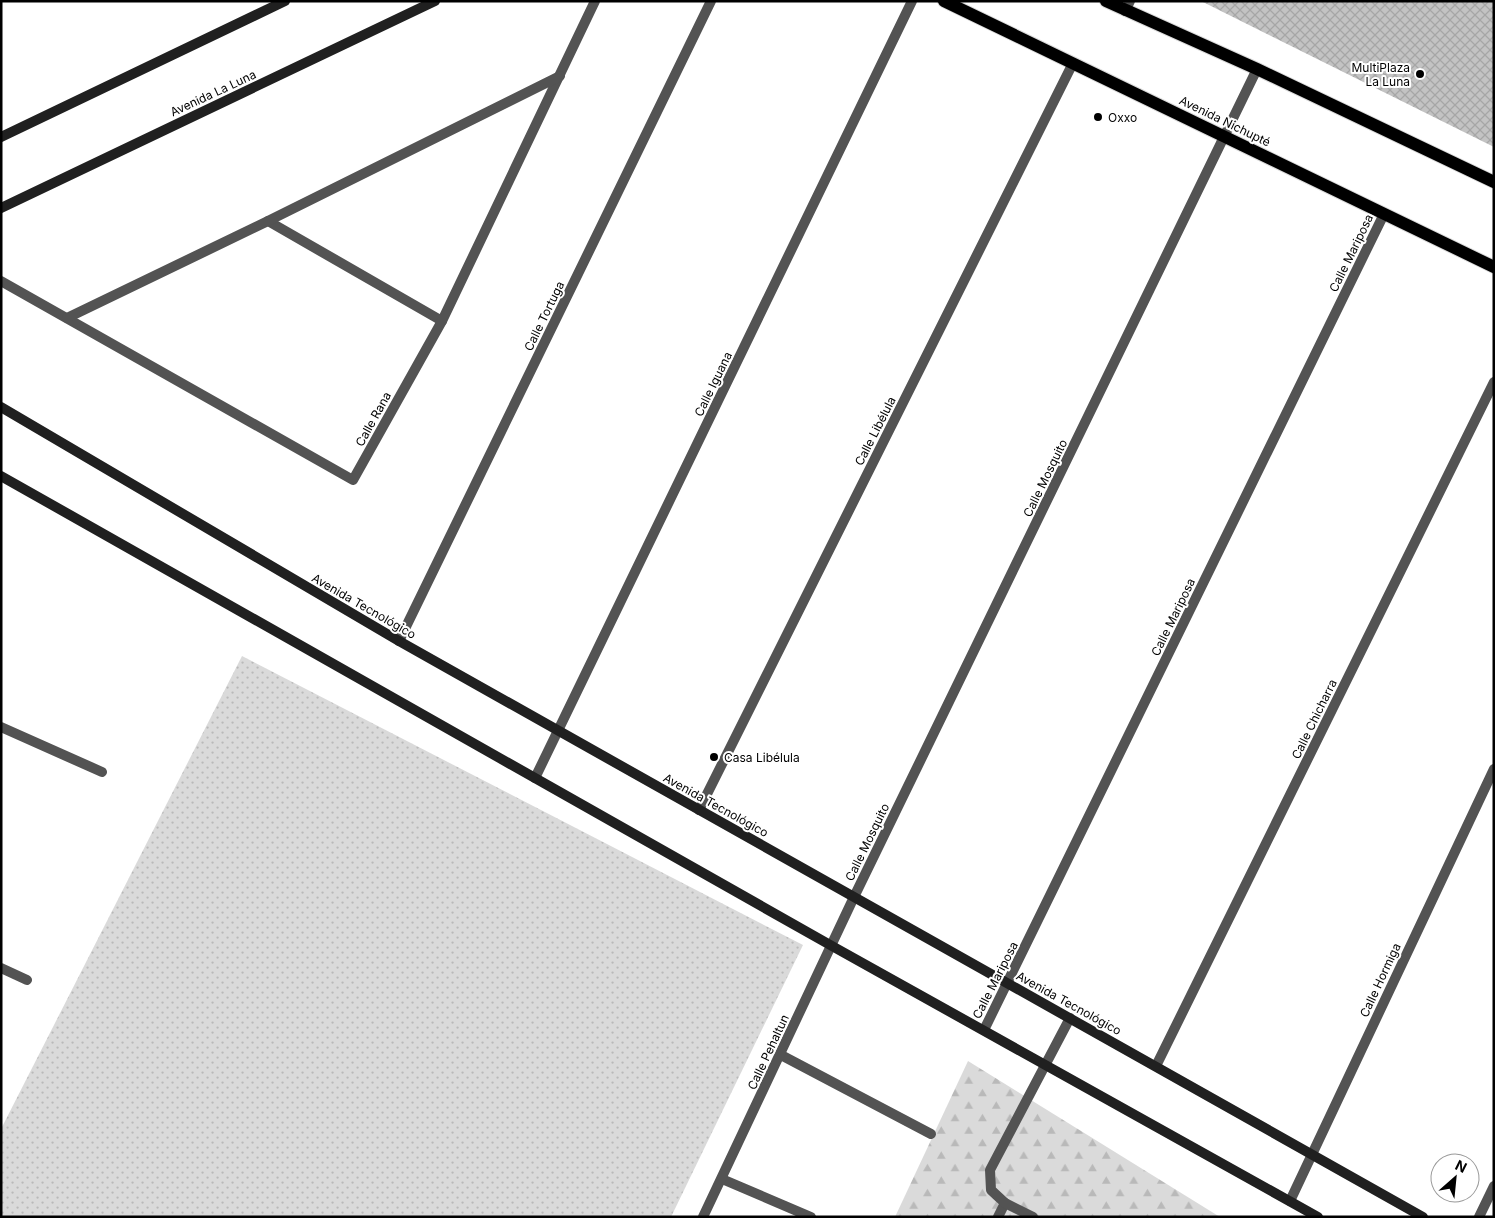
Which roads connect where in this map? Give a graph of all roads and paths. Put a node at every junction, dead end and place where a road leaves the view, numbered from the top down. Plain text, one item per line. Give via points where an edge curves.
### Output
1 (285, 1) edge
2 (435, 1) edge
3 (595, 1) edge
4 (711, 1) edge
5 (912, 1) edge
6 (944, 1) edge
7 (1106, 1) edge
8 (1127, 6) edge
9 (1073, 64) junction
10 (1257, 69) junction
11 (560, 76) junction
12 (1, 137) edge
13 (1225, 137) junction
14 (1494, 182) edge
15 (1, 208) edge
16 (1384, 214) junction
17 (268, 221) junction
18 (1494, 267) edge
19 (1, 281) edge
20 (67, 318) junction
21 (442, 321) junction
22 (1494, 382) edge
23 (1, 407) edge
24 (1, 476) edge
25 (399, 641) junction
26 (1, 727) edge
27 (559, 731) junction
28 (1494, 769) edge
29 (102, 772) dead end
30 (535, 778) junction
31 (699, 810) junction
32 (854, 897) junction
33 (832, 946) junction
34 (1, 968) edge
35 (27, 980) dead end
36 (1008, 983) junction
37 (1070, 1018) junction
38 (984, 1030) junction
39 (781, 1055) junction
40 (1045, 1064) junction
41 (1156, 1066) junction
42 (931, 1134) dead end
43 (1312, 1154) junction
44 (722, 1178) junction
45 (1494, 1186) edge
46 (1290, 1201) junction
47 (1004, 1203) junction
48 (703, 1217) edge
49 (811, 1217) edge
50 (998, 1217) edge
51 (1033, 1217) edge
52 (1318, 1217) edge
53 (1423, 1217) edge
54 (1479, 1217) edge

1 - 12 street
2 - 15 street, Avenida La Luna
3 - 11 street, Calle Rana
4 - 25 street, Calle Tortuga
5 - 27 street, Calle Iguana
6 - 9 main road, Avenida Nichupté
7 - 8 main road
8 - 10 main road
9 - 13 main road, Avenida Nichupté
9 - 31 street, Calle Libélula
10 - 13 street, Calle Mosquito
10 - 14 main road
11 - 17 street
11 - 21 street, Calle Rana
13 - 16 main road, Avenida Nichupté
13 - 32 street, Calle Mosquito
16 - 18 main road, Avenida Nichupté
16 - 36 street, Calle Mariposa
17 - 20 street
17 - 21 street
19 - 20 street, Calle Rana
20 - 21 street, Calle Rana via 353,480
22 - 41 street, Calle Chicharra
23 - 25 street, Avenida Tecnológico
24 - 30 street
25 - 27 street, Avenida Tecnológico
26 - 29 street
27 - 30 street, Calle Iguana
27 - 31 street, Avenida Tecnológico
28 - 43 street, Calle Hormiga
30 - 33 street
31 - 32 street, Avenida Tecnológico
32 - 33 street, Calle Pehaltun
32 - 36 street, Avenida Tecnológico
33 - 38 street
33 - 39 street, Calle Pehaltun
34 - 35 street
36 - 37 street, Avenida Tecnológico
36 - 38 street, Calle Mariposa
37 - 40 street
37 - 41 street, Avenida Tecnológico
38 - 40 street
39 - 42 street
39 - 44 street, Calle Pehaltun
40 - 46 street
40 - 47 street via 990,1170 991,1190
41 - 43 street, Avenida Tecnológico
43 - 46 street, Calle Hormiga
43 - 53 street, Avenida Tecnológico
44 - 48 street, Calle Pehaltun
44 - 49 street
45 - 54 street
46 - 52 street
47 - 50 street
47 - 51 street

